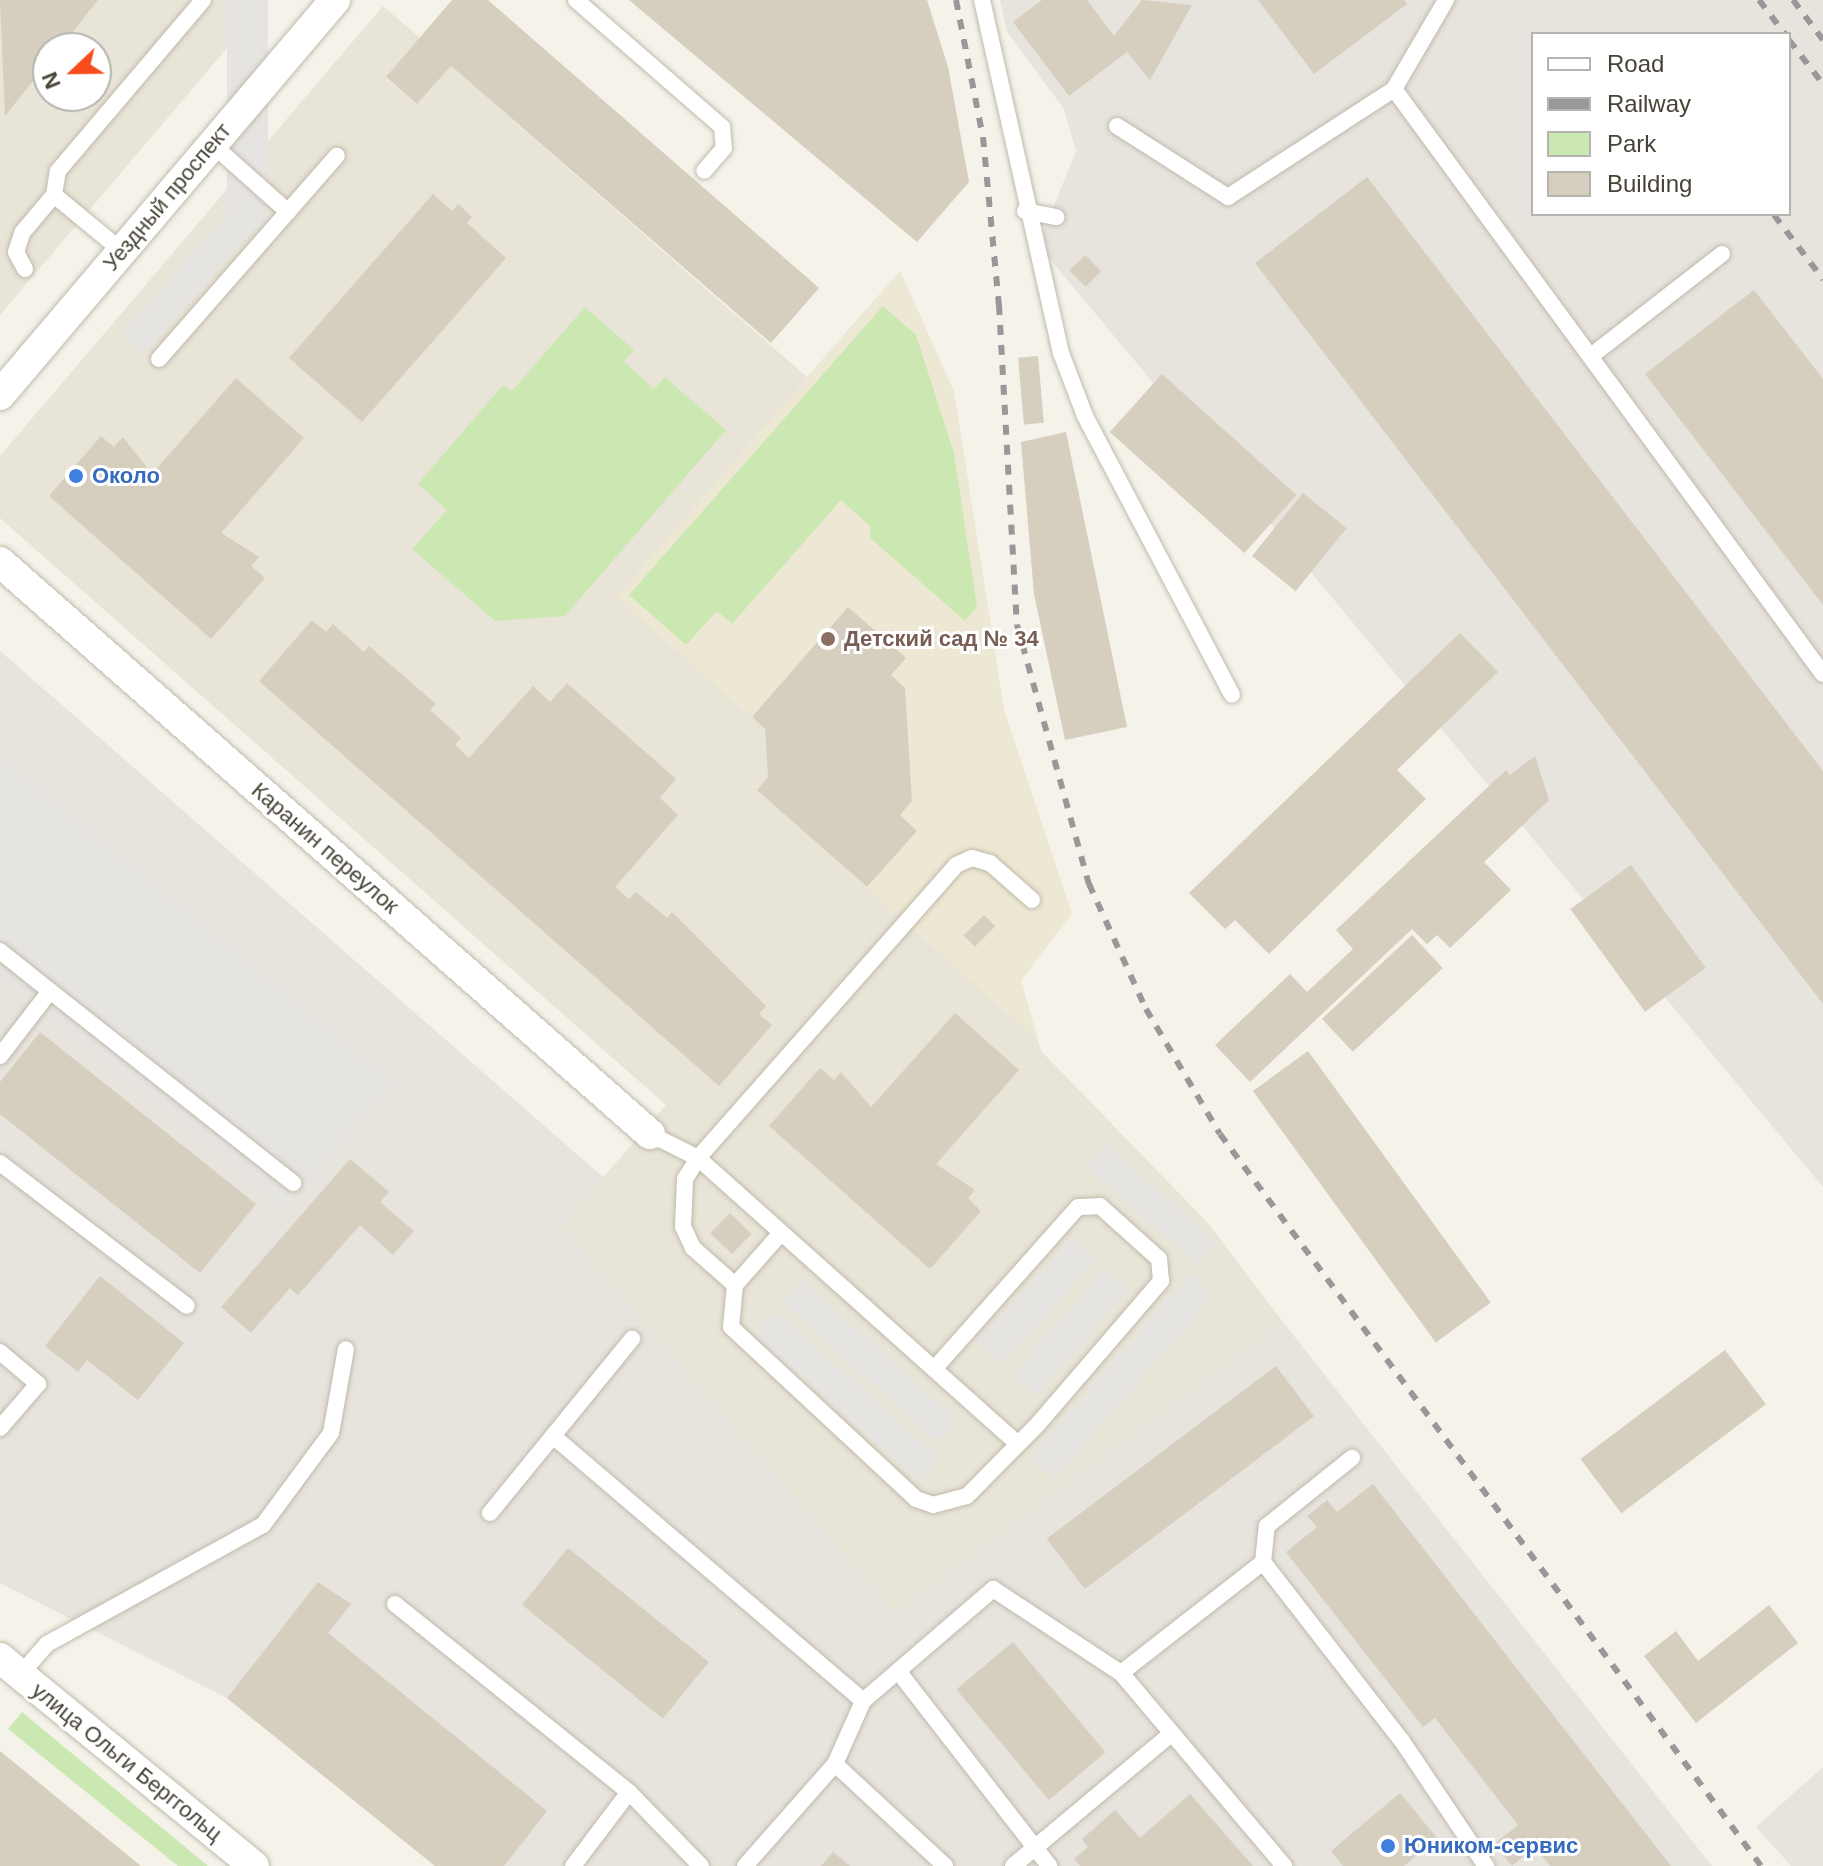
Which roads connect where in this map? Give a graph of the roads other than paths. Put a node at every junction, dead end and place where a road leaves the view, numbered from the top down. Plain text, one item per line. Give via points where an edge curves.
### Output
1 (203, 0) edge
2 (335, 0) edge
3 (576, 0) edge
4 (982, 0) edge
5 (1446, 0) edge
6 (1394, 89) junction
7 (1117, 126) dead end
8 (212, 144) junction
9 (337, 156) dead end
10 (704, 171) dead end
11 (54, 195) junction
12 (1025, 211) junction
13 (288, 212) junction
14 (1056, 217) dead end
15 (122, 251) junction
16 (1722, 254) dead end
17 (25, 269) dead end
18 (1591, 356) junction
19 (159, 359) dead end
20 (0, 395) edge
21 (0, 562) edge
22 (1823, 674) edge
23 (1232, 695) dead end
24 (1032, 900) dead end
25 (0, 951) edge
26 (50, 991) junction
27 (0, 1056) edge
28 (650, 1134) joint
29 (698, 1158) junction
30 (0, 1163) edge
31 (293, 1183) dead end
32 (781, 1233) junction
33 (735, 1285) junction
34 (187, 1306) dead end
35 (632, 1339) dead end
36 (346, 1349) dead end
37 (0, 1352) edge
38 (934, 1369) junction
39 (0, 1428) edge
40 (553, 1436) junction
41 (1015, 1441) junction
42 (1352, 1458) dead end
43 (490, 1513) dead end
44 (1263, 1562) junction
45 (395, 1604) dead end
46 (10, 1666) edge
47 (898, 1671) junction
48 (1121, 1673) junction
49 (863, 1701) junction
50 (1171, 1734) junction
51 (835, 1764) junction
52 (629, 1792) junction
53 (1034, 1849) junction
54 (254, 1866) edge
55 (573, 1866) edge
56 (701, 1866) edge
57 (745, 1866) edge
58 (945, 1866) edge
59 (1013, 1866) edge
60 (1049, 1866) edge
61 (1284, 1866) edge
62 (1486, 1866) edge

1 - 11 lane via 58,171
2 - 8 street, Уездный проспект
3 - 10 lane via 722,127 724,148
4 - 12 lane
5 - 6 lane
6 - 7 lane via 1228,197
6 - 18 lane
8 - 13 lane
8 - 15 street, Уездный проспект
9 - 13 lane
11 - 15 lane
11 - 17 lane via 22,233 16,252
12 - 14 lane
12 - 23 lane via 1061,353 1085,416
13 - 19 lane
15 - 20 street, Уездный проспект
16 - 18 lane
18 - 22 lane
21 - 28 street, Каранин переулок
24 - 29 lane via 990,863 972,858 956,865
25 - 26 lane
26 - 27 lane
26 - 31 lane
28 - 29 lane
29 - 32 lane
29 - 33 lane via 685,1179 683,1227 693,1248
30 - 34 lane
32 - 33 lane
32 - 38 lane
33 - 41 lane via 731,1327 743,1345 916,1499 933,1505 967,1496
35 - 40 lane
36 - 46 lane via 331,1433 263,1525
37 - 39 lane via 38,1384
38 - 41 lane
38 - 41 lane via 1078,1207 1100,1206 1148,1248 1164,1269 1161,1281
40 - 43 lane
40 - 49 lane
42 - 44 lane via 1267,1526
44 - 48 lane
44 - 62 lane via 1402,1741
45 - 52 lane
46 - 54 street, улица Ольги Берггольц
47 - 48 lane via 993,1589
47 - 49 lane
47 - 53 lane
48 - 50 lane
49 - 51 lane
50 - 53 lane
50 - 61 lane
51 - 57 lane
51 - 58 lane
52 - 55 lane
52 - 56 lane
53 - 59 lane
53 - 60 lane

